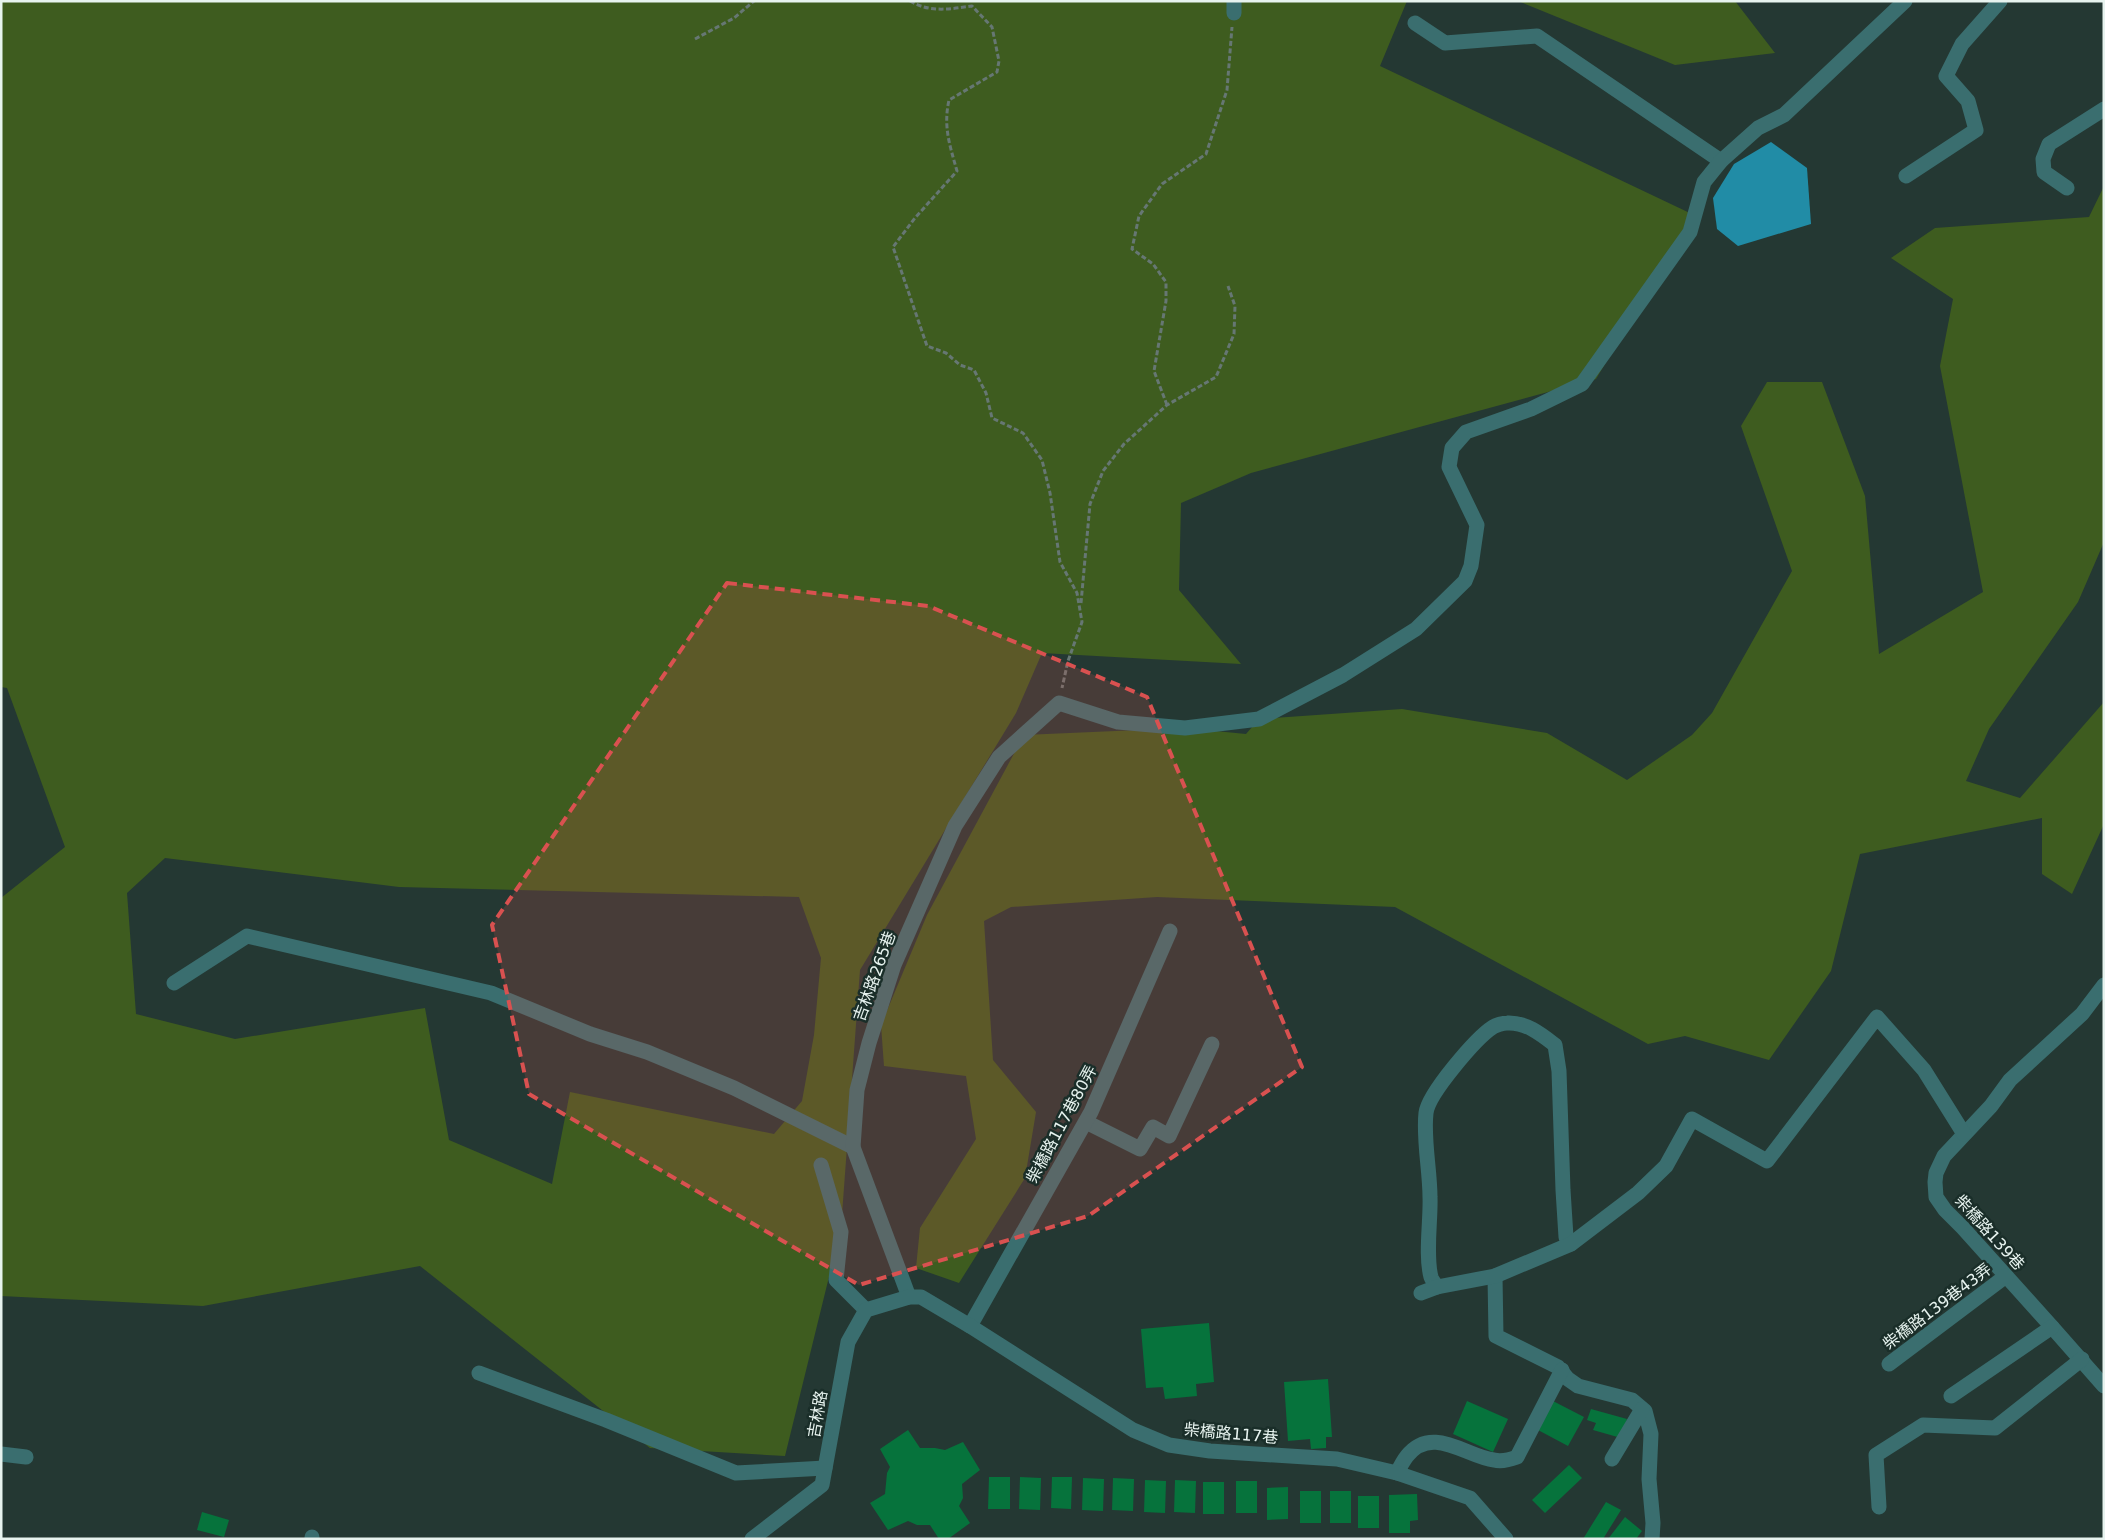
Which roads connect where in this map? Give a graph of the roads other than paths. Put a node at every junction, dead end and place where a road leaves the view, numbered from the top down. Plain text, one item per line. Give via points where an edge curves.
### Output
1 (1905, 1) edge
2 (2000, 1) edge
3 (1415, 23) dead end
4 (2104, 109) edge
5 (1721, 161) junction
6 (1906, 176) dead end
7 (2067, 188) dead end
8 (1170, 931) dead end
9 (174, 983) dead end
10 (2104, 984) edge
11 (1212, 1044) dead end
12 (1086, 1122) junction
13 (1964, 1134) junction
14 (853, 1147) junction
15 (822, 1166) dead end
16 (1571, 1244) junction
17 (1495, 1276) junction
18 (2006, 1276) junction
19 (1436, 1287) junction
20 (1421, 1293) dead end
21 (909, 1297) junction
22 (866, 1310) junction
23 (970, 1326) junction
24 (2052, 1327) junction
25 (2082, 1359) junction
26 (1888, 1364) dead end
27 (1562, 1370) junction
28 (480, 1373) dead end
29 (2104, 1386) edge
30 (1951, 1396) dead end
31 (1642, 1409) junction
32 (1, 1454) edge
33 (26, 1457) dead end
34 (1612, 1459) dead end
35 (825, 1468) junction
36 (1398, 1473) junction
37 (1879, 1507) dead end
38 (752, 1539) edge
39 (1506, 1539) edge
40 (1652, 1539) edge

1 - 5 street via 1784,115 1758,128
2 - 6 street via 1962,44 1946,76 1968,101 1976,130
3 - 5 street via 1445,44 1537,36
4 - 7 street via 2049,144 2043,159 2044,172
5 - 14 street, 吉林路265巷 via 1704,182 1690,232 1582,384 1531,409 1466,432 1452,448 1449,467 1477,525 1471,566 1466,581 1416,628 1343,675 1259,719 1185,728 1118,722 1059,704 998,757 955,826 894,965 857,1090
8 - 12 street, 柴橋路117巷80弄
9 - 14 street via 247,936 492,993 734,1088
10 - 13 street, 柴橋路139巷 via 2082,1014 2010,1080
11 - 12 street via 1169,1136 1153,1127 1140,1149
12 - 23 street, 柴橋路117巷80弄
13 - 16 street via 1924,1070 1877,1017 1767,1161 1692,1119 1666,1166 1638,1193
13 - 18 street, 柴橋路139巷 via 1944,1156 1935,1182 1936,1197
14 - 21 street, 吉林路265巷
15 - 22 street via 841,1232 836,1280
16 - 17 street
16 - 19 street via 1566,1237 1562,1190 1555,1045 1536,1030 1507,1023 1494,1026 1452,1067 1434,1093 1426,1112 1430,1196 1428,1230 1431,1278
17 - 19 street
17 - 27 street via 1496,1336
18 - 24 street, 柴橋路139巷
18 - 26 street, 柴橋路139巷43弄
19 - 20 street
21 - 22 street
21 - 23 street, 柴橋路117巷 via 921,1297
22 - 35 street, 吉林路 via 848,1342
23 - 36 street, 柴橋路117巷 via 1133,1430 1169,1445 1210,1451 1337,1459
24 - 25 street, 柴橋路139巷
24 - 30 street
25 - 29 street, 柴橋路139巷
25 - 37 street via 1995,1428 1923,1425 1876,1455
27 - 31 street via 1578,1386 1632,1400
27 - 36 street via 1517,1457 1506,1461 1492,1460 1448,1443 1428,1443 1407,1456
28 - 35 street via 736,1473
31 - 34 street
31 - 40 street via 1651,1434
32 - 33 street
35 - 38 street, 吉林路 via 822,1485
36 - 39 street, 柴橋路117巷 via 1470,1498

